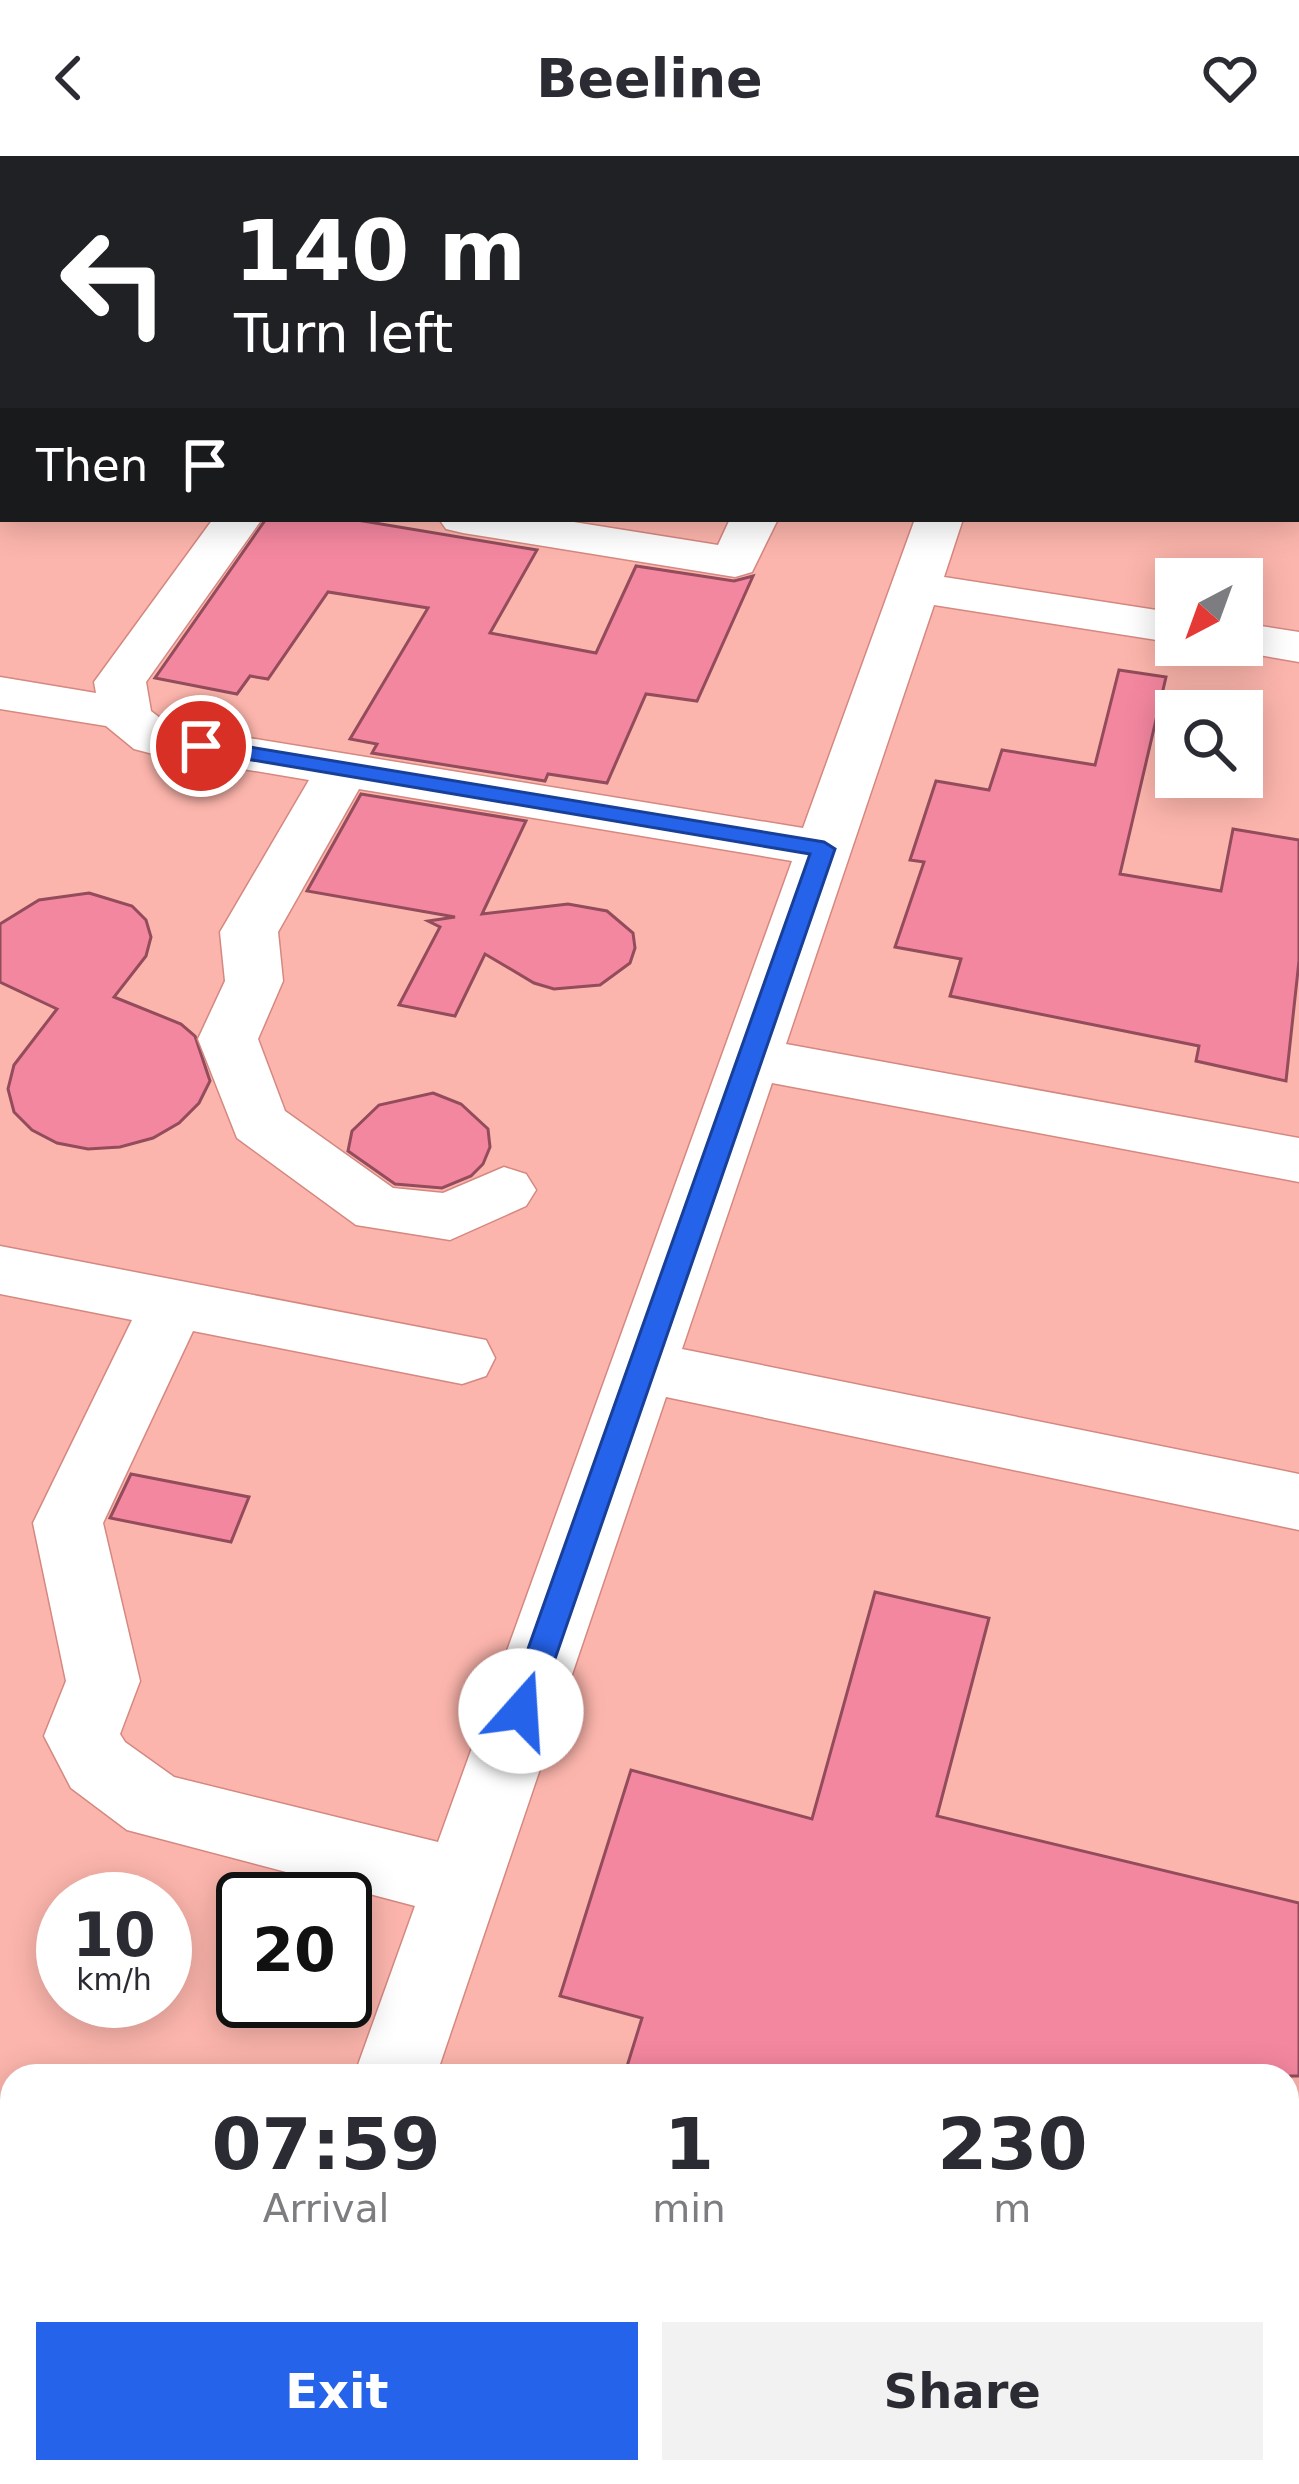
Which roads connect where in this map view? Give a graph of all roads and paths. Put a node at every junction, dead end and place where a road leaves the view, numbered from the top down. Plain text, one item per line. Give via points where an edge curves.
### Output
1 (236, 522) edge
2 (482, 522) edge
3 (753, 522) edge
4 (938, 522) edge
5 (915, 587) junction
6 (1155, 625) edge
7 (1263, 641) edge
8 (1299, 647) edge
9 (0, 693) edge
10 (125, 712) junction
11 (343, 769) junction
12 (824, 849) junction
13 (750, 1058) junction
14 (1299, 1160) edge
15 (504, 1190) dead end
16 (0, 1270) edge
17 (173, 1304) junction
18 (462, 1358) dead end
19 (641, 1366) junction
20 (1299, 1502) edge
21 (461, 1883) junction
22 (399, 2064) edge

1 - 10 lane via 120,682
2 - 3 lane via 735,562
4 - 5 lane
5 - 6 lane
5 - 12 lane
7 - 8 lane
9 - 10 lane
10 - 11 lane via 153,738
11 - 12 lane
11 - 15 lane via 249,932 254,981 228,1039 259,1123 378,1209 450,1217
12 - 13 lane
13 - 14 lane
13 - 19 lane
16 - 17 lane
17 - 18 lane
17 - 21 lane via 68,1523 104,1681 82,1736 98,1765 154,1806
19 - 20 lane
19 - 21 lane
21 - 22 lane

